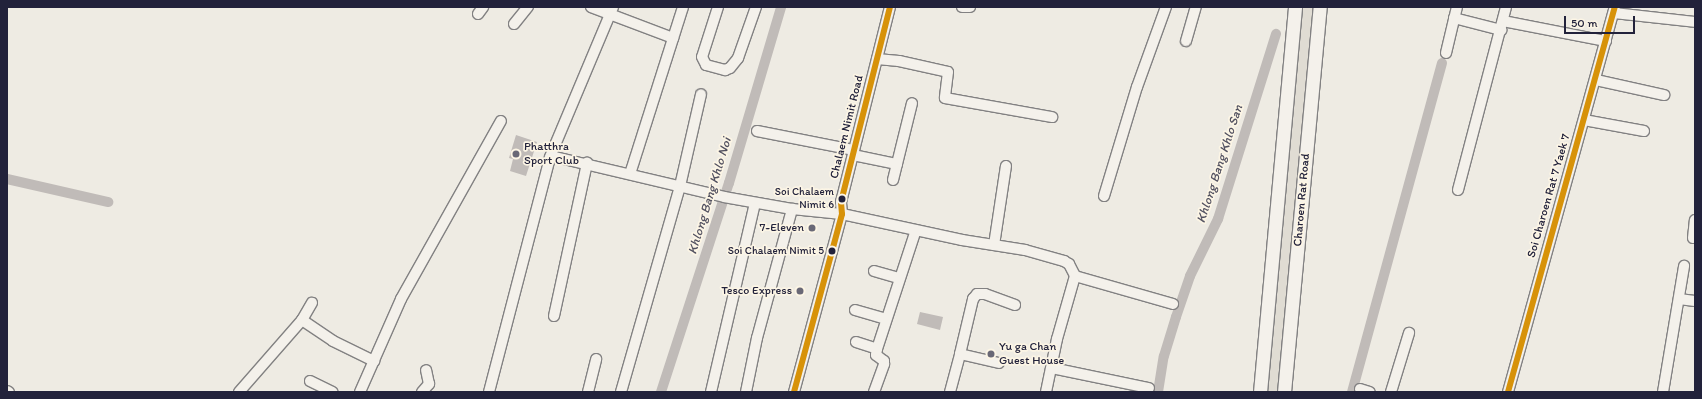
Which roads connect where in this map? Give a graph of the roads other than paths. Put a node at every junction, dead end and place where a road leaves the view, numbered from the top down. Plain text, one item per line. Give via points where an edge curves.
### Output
1 (528, 7) edge
2 (591, 7) edge
3 (682, 7) edge
4 (718, 7) edge
5 (756, 7) edge
6 (890, 7) edge
7 (962, 7) edge
8 (970, 7) edge
9 (1166, 7) edge
10 (1196, 7) edge
11 (1295, 7) edge
12 (1320, 7) edge
13 (1457, 7) edge
14 (1506, 7) edge
15 (1615, 10) edge
16 (611, 11) edge
17 (1454, 18) junction
18 (1695, 22) edge
19 (514, 24) dead end
20 (1502, 25) junction
21 (673, 38) junction
22 (1186, 41) dead end
23 (1606, 41) junction
24 (1446, 53) dead end
25 (877, 59) junction
26 (1596, 80) junction
27 (701, 94) dead end
28 (1664, 95) dead end
29 (912, 103) dead end
30 (1052, 117) dead end
31 (1584, 120) junction
32 (501, 121) dead end
33 (757, 131) dead end
34 (1644, 131) dead end
35 (853, 153) junction
36 (551, 156) junction
37 (587, 163) junction
38 (897, 164) junction
39 (1006, 166) dead end
40 (630, 174) junction
41 (893, 180) dead end
42 (680, 186) junction
43 (1458, 190) dead end
44 (1104, 196) dead end
45 (755, 203) junction
46 (792, 210) junction
47 (842, 214) junction
48 (1695, 220) edge
49 (916, 230) junction
50 (1693, 238) dead end
51 (994, 246) junction
52 (1684, 266) dead end
53 (874, 271) dead end
54 (1075, 276) junction
55 (899, 278) junction
56 (1679, 299) junction
57 (1695, 301) edge
58 (312, 303) dead end
59 (1173, 304) dead end
60 (1015, 305) dead end
61 (855, 310) dead end
62 (554, 316) dead end
63 (886, 319) junction
64 (302, 320) junction
65 (1409, 333) dead end
66 (856, 342) dead end
67 (877, 349) junction
68 (960, 354) junction
69 (596, 359) dead end
70 (374, 361) junction
71 (999, 363) dead end
72 (1052, 368) junction
73 (426, 370) dead end
74 (310, 381) dead end
75 (1149, 388) dead end
76 (243, 391) edge
77 (333, 392) edge
78 (360, 392) edge
79 (422, 392) edge
80 (490, 392) edge
81 (588, 392) edge
82 (621, 392) edge
83 (711, 392) edge
84 (746, 392) edge
85 (794, 392) edge
86 (874, 392) edge
87 (950, 392) edge
88 (1046, 392) edge
89 (1260, 392) edge
90 (1284, 392) edge
91 (1391, 392) edge
92 (1508, 392) edge
93 (1663, 392) edge

1 - 19 street
2 - 16 street
3 - 21 street
4 - 5 street via 702,57 706,65 725,70 738,58
6 - 25 street, Chalaem Nimit Road
7 - 8 street
9 - 44 street via 1137,87
10 - 22 street
11 - 89 main road, Charoen Rat Road
12 - 90 main road, Charoen Rat Road
13 - 17 street
14 - 20 street
15 - 18 street
15 - 23 street, Soi Charoen Rat 7 Yaek 7
16 - 21 street
16 - 36 street
17 - 20 street
17 - 24 street
20 - 23 street
20 - 43 street
21 - 40 street
23 - 26 street, Soi Charoen Rat 7 Yaek 7
25 - 30 street via 948,72 945,98
25 - 35 street, Chalaem Nimit Road
26 - 28 street
26 - 31 street, Soi Charoen Rat 7 Yaek 7
27 - 42 street
29 - 38 street
31 - 34 street
31 - 92 street, Soi Charoen Rat 7 Yaek 7
32 - 70 street via 401,299
33 - 35 street
35 - 38 street
35 - 47 street, Chalaem Nimit Road via 841,202
36 - 37 street
36 - 80 street
37 - 40 street
37 - 62 street
38 - 41 street
39 - 51 street
40 - 42 street
42 - 45 street
42 - 82 street
45 - 46 street
45 - 83 street
46 - 47 street
46 - 84 street via 757,338
47 - 49 street
47 - 85 street, Chalaem Nimit Road
48 - 50 street
49 - 51 street
49 - 55 street
51 - 54 street via 1064,261 1069,264
52 - 56 street
53 - 55 street
54 - 59 street
54 - 72 street via 1057,339
55 - 63 street
56 - 57 street
56 - 93 street
58 - 64 street
60 - 68 street via 985,294 978,294 972,298
61 - 63 street
63 - 67 street
64 - 70 street via 333,341
64 - 76 street
65 - 91 street
66 - 67 street
67 - 86 street via 876,355 884,364
68 - 71 street
68 - 87 street
69 - 81 street
70 - 78 street
72 - 75 street
72 - 88 street
73 - 79 street via 429,384
74 - 77 street

